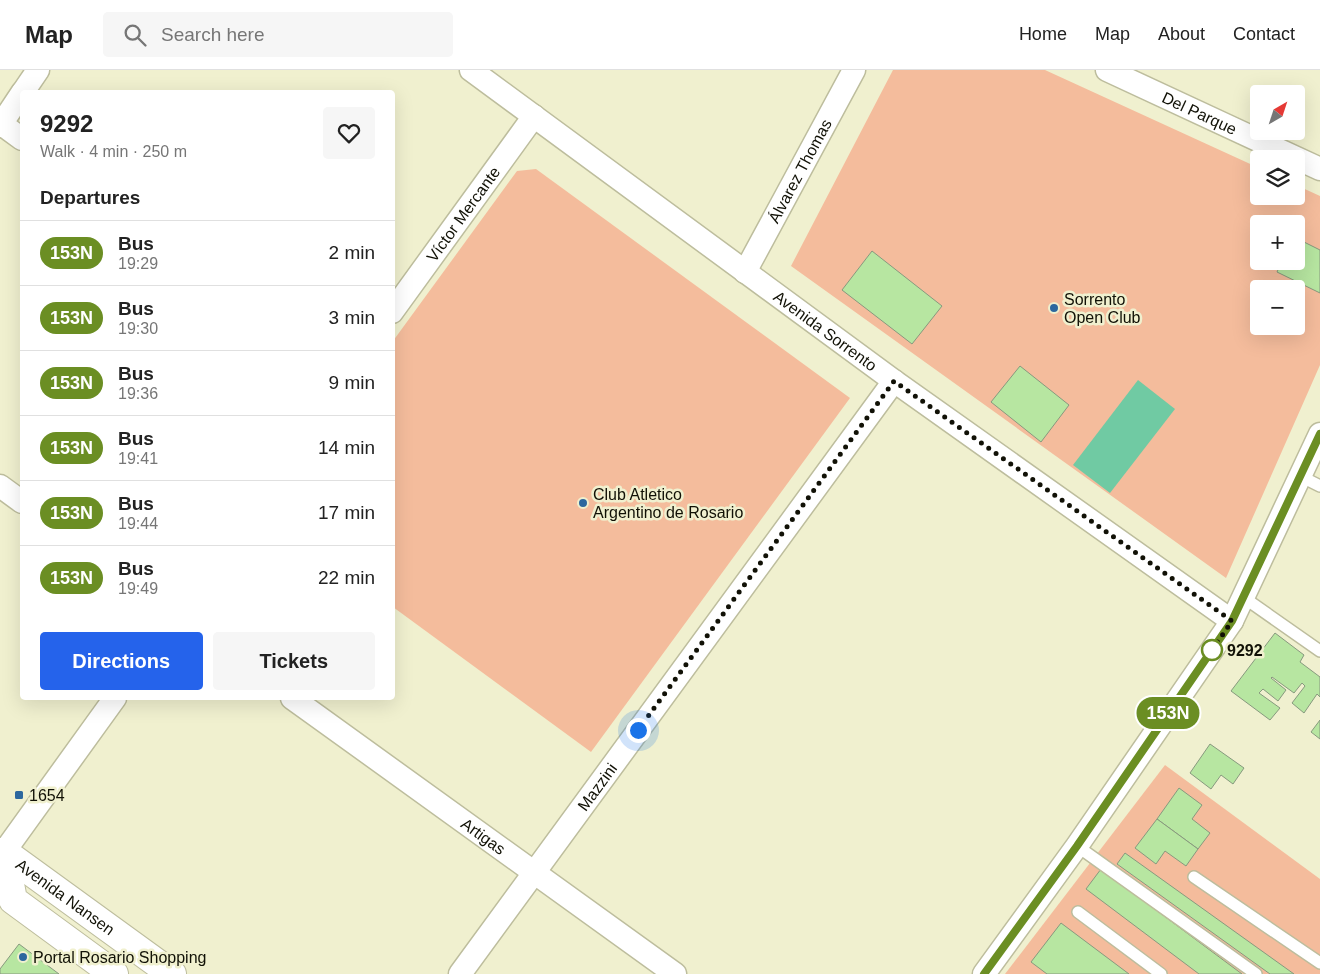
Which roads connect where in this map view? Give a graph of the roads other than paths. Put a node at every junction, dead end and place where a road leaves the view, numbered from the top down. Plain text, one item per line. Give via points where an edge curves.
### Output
1 (38, 70) edge
2 (471, 70) edge
3 (854, 70) edge
4 (1107, 70) edge
5 (25, 90) edge
6 (20, 97) edge
7 (534, 116) junction
8 (1, 124) edge
9 (20, 138) edge
10 (1320, 169) edge
11 (745, 272) junction
12 (395, 308) edge
13 (894, 381) junction
14 (1320, 434) edge
15 (1300, 476) junction
16 (0, 486) edge
17 (1320, 486) edge
18 (20, 501) edge
19 (1243, 597) junction
20 (1232, 621) junction
21 (1320, 651) edge
22 (114, 700) edge
23 (295, 700) edge
24 (1077, 846) junction
25 (1, 853) edge
26 (534, 872) junction
27 (1194, 877) dead end
28 (1078, 912) dead end
29 (1320, 963) edge
30 (114, 974) edge
31 (172, 974) edge
32 (460, 974) edge
33 (675, 974) edge
34 (984, 974) edge
35 (1161, 974) edge
36 (1256, 974) edge

1 - 5 street
2 - 7 street, Avenida Sorrento
3 - 11 street, Álvarez Thomas
4 - 10 street, Del Parque
6 - 8 street
7 - 11 street, Avenida Sorrento
7 - 12 street, Víctor Mercante
8 - 9 street
11 - 13 street, Avenida Sorrento
13 - 20 street, Avenida Sorrento
13 - 26 street, Mazzini
14 - 15 street
15 - 17 lane
15 - 19 street
16 - 18 street
19 - 20 street
19 - 21 lane
20 - 24 street
22 - 25 street
23 - 26 street, Artigas
24 - 34 street
24 - 36 lane
25 - 30 street, Avenida Nansen via 13,900
25 - 31 street, Avenida Nansen
26 - 32 street, Mazzini
26 - 33 street, Artigas
27 - 29 lane
28 - 35 lane

